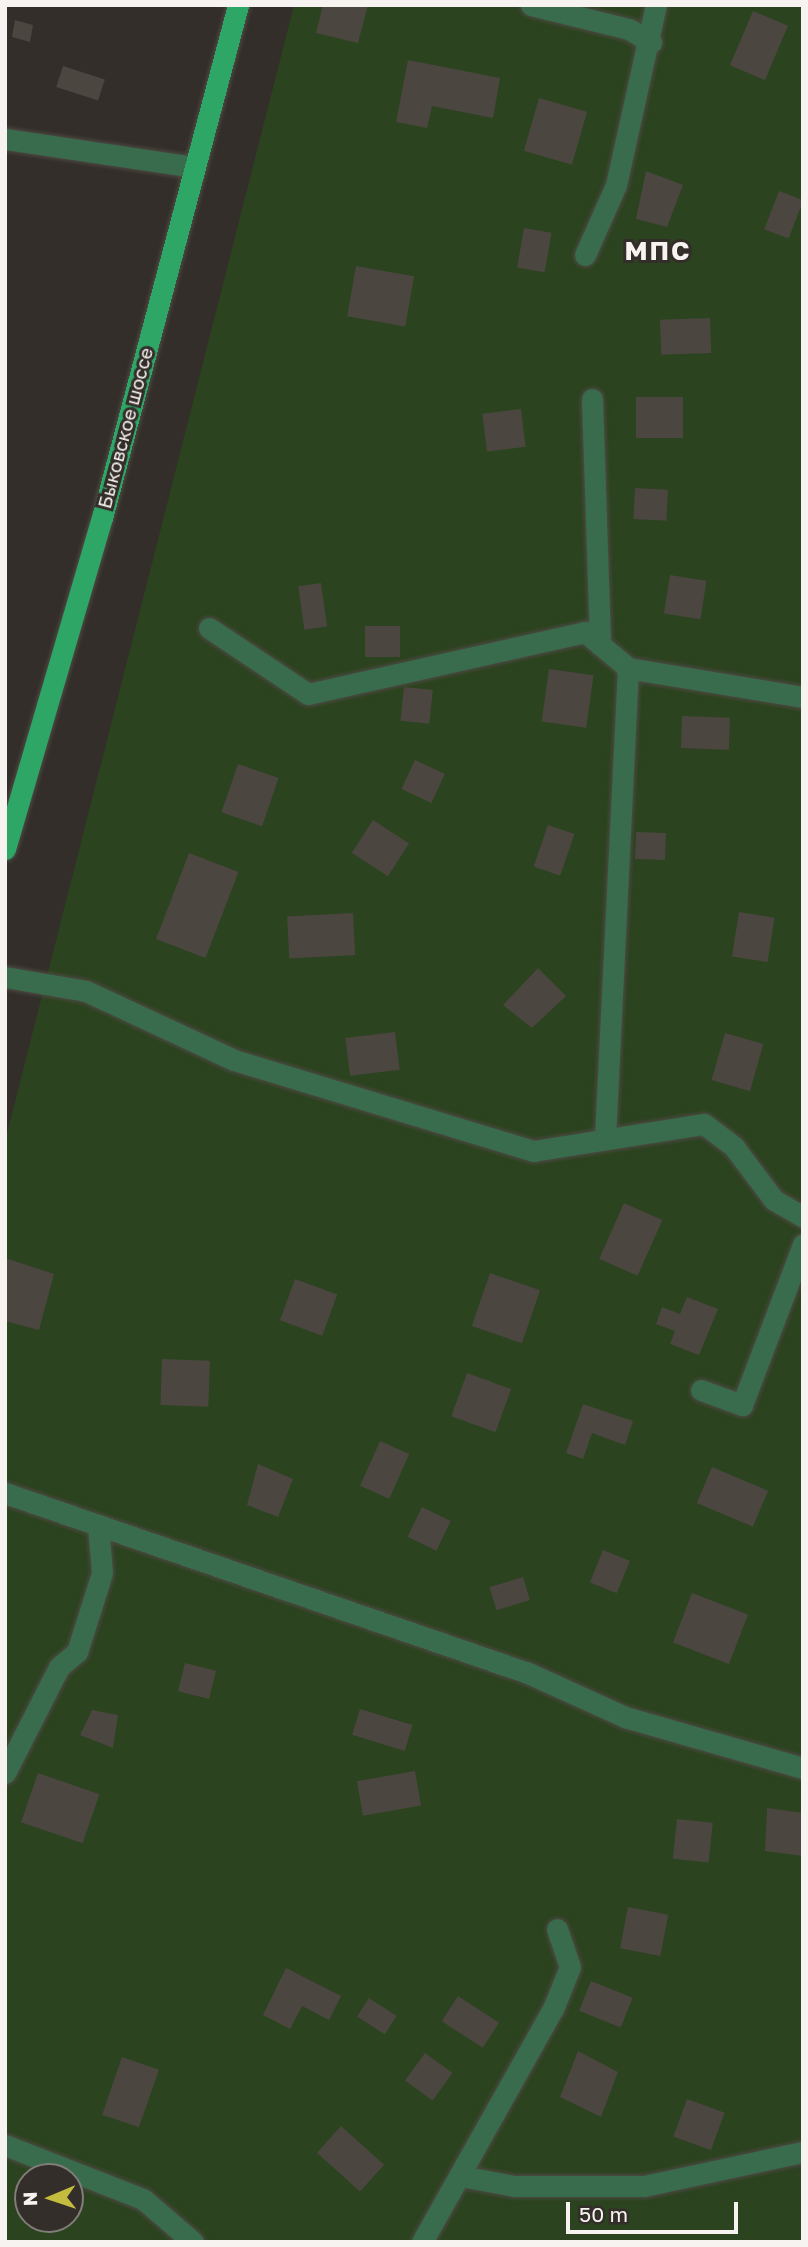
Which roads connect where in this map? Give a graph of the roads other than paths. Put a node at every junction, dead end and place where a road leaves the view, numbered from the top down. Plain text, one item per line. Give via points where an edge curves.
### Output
1 (238, 5) edge
2 (531, 5) edge
3 (656, 5) edge
4 (652, 42) junction
5 (5, 139) edge
6 (195, 167) junction
7 (584, 255) dead end
8 (592, 399) dead end
9 (209, 628) dead end
10 (600, 645) junction
11 (628, 668) junction
12 (803, 697) edge
13 (5, 849) edge
14 (5, 977) edge
15 (606, 1138) junction
16 (803, 1217) edge
17 (803, 1244) edge
18 (701, 1390) dead end
19 (5, 1493) edge
20 (98, 1525) junction
21 (803, 1768) edge
22 (5, 1773) edge
23 (557, 1929) dead end
24 (5, 2145) edge
25 (803, 2152) edge
26 (461, 2176) junction
27 (193, 2242) edge
28 (422, 2242) edge

1 - 6 main road, Быковское шоссе
2 - 4 street via 629,29
3 - 4 street
4 - 7 street via 616,185
5 - 6 street
6 - 13 main road, Быковское шоссе
8 - 10 street
9 - 10 street via 308,694 586,632
10 - 11 street
11 - 12 street
11 - 15 street
14 - 15 street via 86,990 234,1060 533,1151
15 - 16 street via 704,1124 734,1147 774,1200
17 - 18 street via 742,1405
19 - 20 street
20 - 21 street via 528,1673 625,1717
20 - 22 street via 102,1573 77,1652 59,1667
23 - 26 street via 570,1967
24 - 27 street via 142,2199
25 - 26 street via 644,2186 514,2186
26 - 28 street

